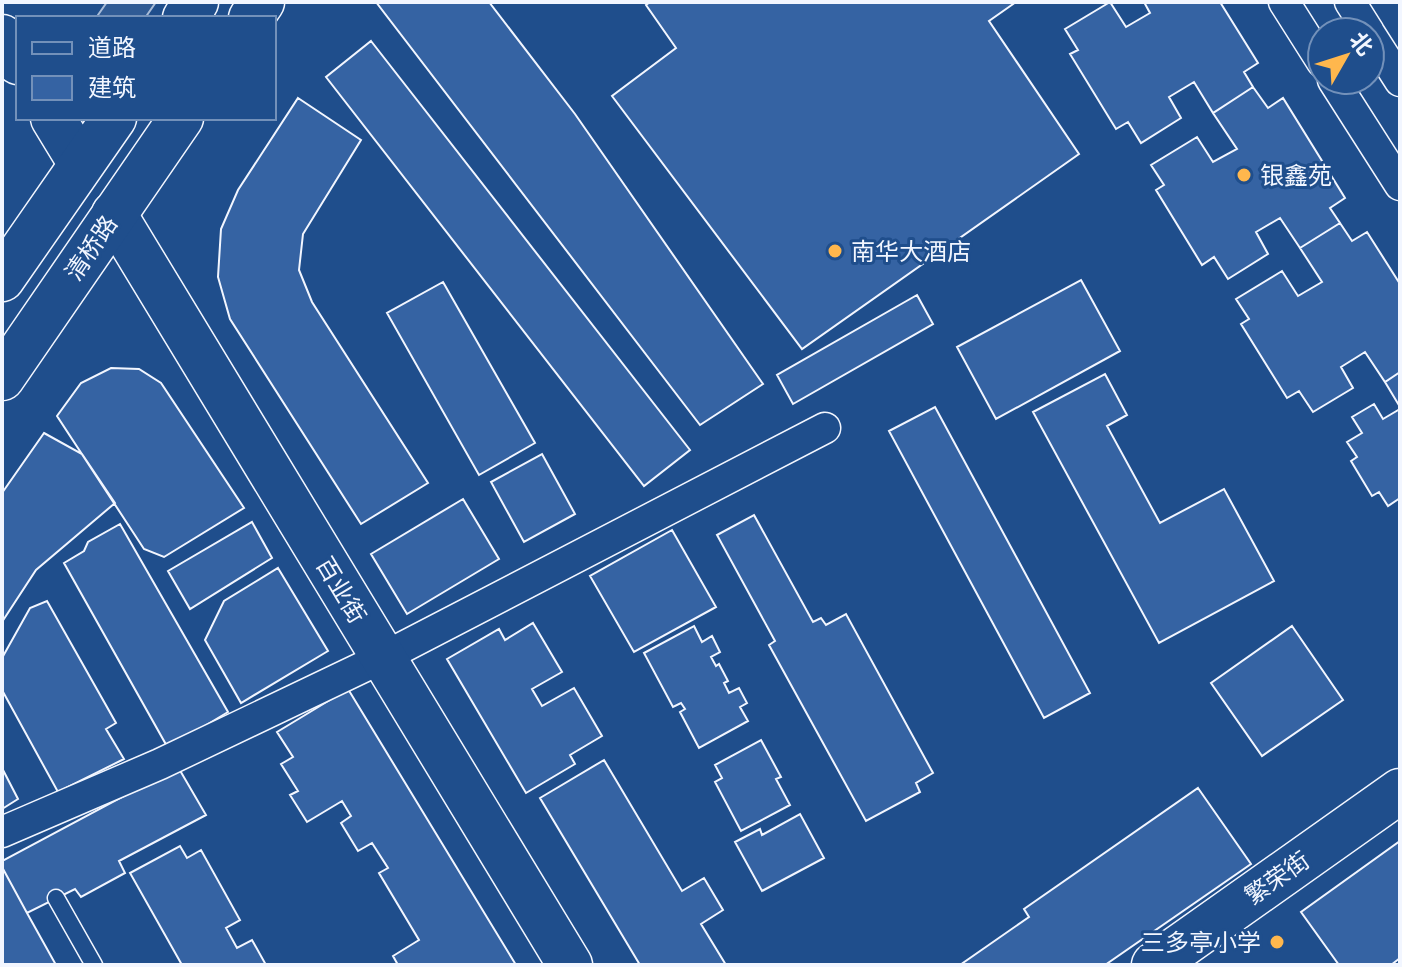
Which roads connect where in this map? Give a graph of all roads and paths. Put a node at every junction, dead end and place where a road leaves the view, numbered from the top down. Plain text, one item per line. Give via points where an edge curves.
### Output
1 (1284, 2) edge
2 (2, 37) edge
3 (1306, 37) edge
4 (16, 59) edge
5 (1386, 59) edge
6 (1400, 81) edge
7 (1343, 96) edge
8 (54, 120) edge
9 (113, 120) edge
10 (180, 120) edge
11 (81, 164) junction
12 (1400, 185) edge
13 (114, 214) junction
14 (2, 279) edge
15 (2, 378) edge
16 (825, 428) dead end
17 (382, 658) junction
18 (1400, 791) edge
19 (14, 834) edge
20 (56, 898) dead end
21 (94, 965) edge
22 (570, 965) edge
23 (1154, 965) edge

1 - 3 street
2 - 4 street
5 - 6 street
7 - 12 street
8 - 11 street
9 - 11 street
10 - 13 street, 清桥路
11 - 14 street
13 - 15 street, 清桥路
13 - 17 street, 百业街
16 - 17 street
17 - 19 street
17 - 22 street, 百业街
18 - 23 street, 繁荣街
20 - 21 lane

